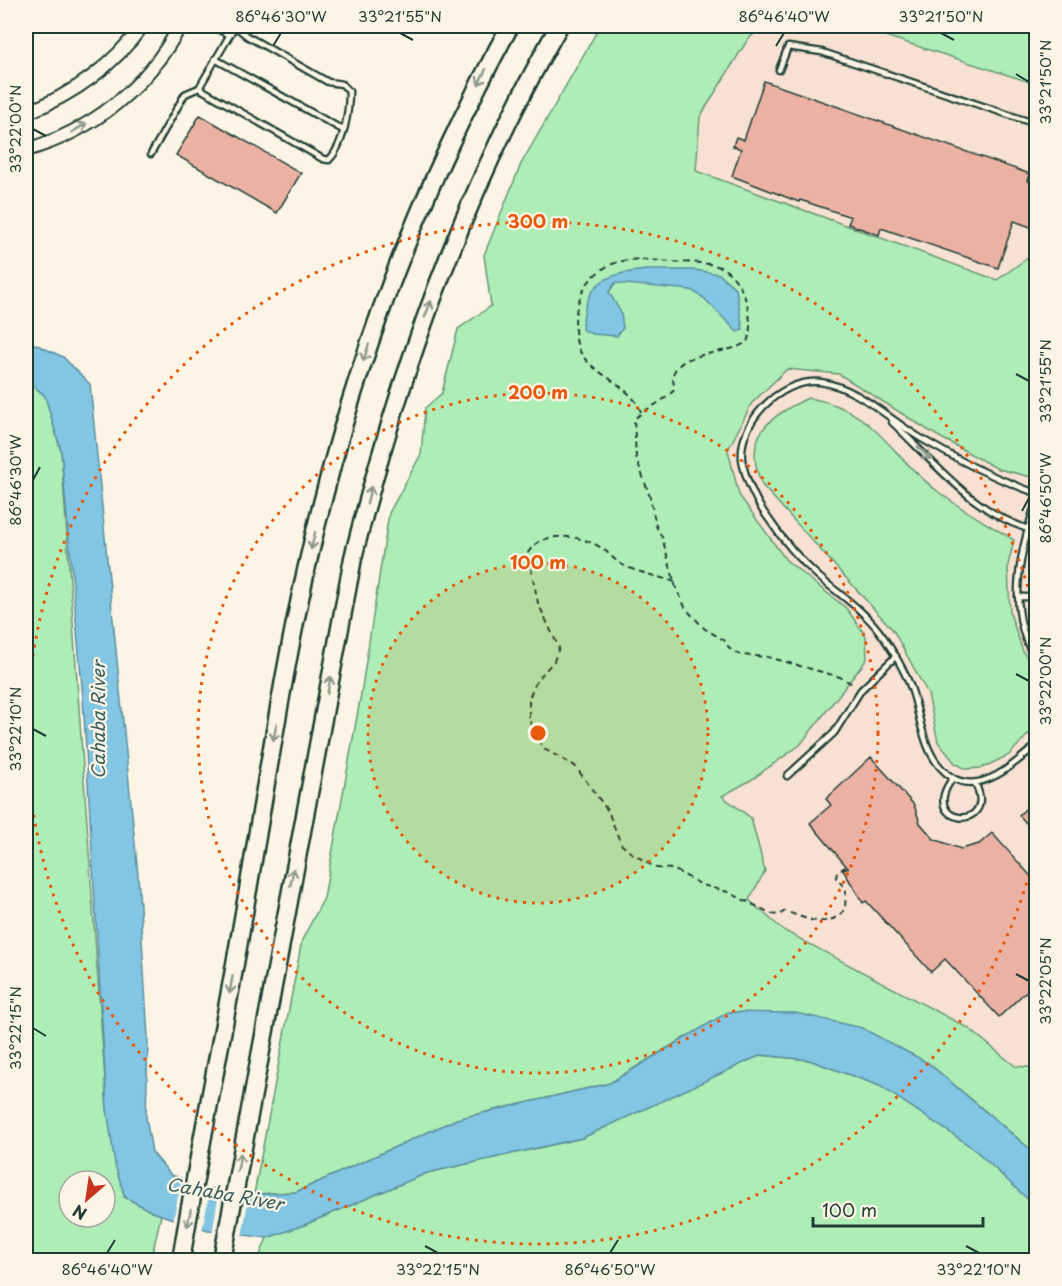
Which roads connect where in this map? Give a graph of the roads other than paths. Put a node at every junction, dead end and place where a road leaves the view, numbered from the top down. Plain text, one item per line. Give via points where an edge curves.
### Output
1 (142, 26) edge
2 (180, 26) edge
3 (212, 26) edge
4 (235, 26) edge
5 (510, 26) edge
6 (559, 26) edge
7 (229, 35) junction
8 (215, 59) junction
9 (779, 70) dead end
10 (199, 88) junction
11 (26, 113) edge
12 (1036, 124) edge
13 (343, 130) junction
14 (26, 150) edge
15 (151, 154) dead end
16 (882, 412) junction
17 (1036, 493) edge
18 (1036, 503) edge
19 (1028, 529) junction
20 (1036, 531) edge
21 (1018, 597) junction
22 (1036, 597) edge
23 (896, 656) junction
24 (1036, 660) edge
25 (1036, 745) edge
26 (787, 776) dead end
27 (953, 778) junction
28 (975, 783) junction
29 (180, 1260) edge
30 (222, 1260) edge

1 - 11 street via 90,78 67,94
14 -> 2 street via 65,137 114,106 157,63
3 - 7 lane
4 - 7 lane
4 - 13 lane via 328,82 342,84 349,91
5 -> 29 highway via 461,117 414,224 374,329 324,495 296,621
30 -> 6 highway via 353,558 396,400 464,217
7 - 8 lane
8 - 10 lane
8 - 13 lane
9 - 12 lane via 788,47 822,52
10 - 13 lane via 323,159 334,155
10 - 15 lane via 184,94
16 - 17 lane via 919,438 988,476
16 -> 19 lane via 971,497 1004,519
16 - 23 lane via 853,392 819,382 789,387 755,417 744,440 742,463 766,517 819,576 867,616
18 - 19 lane
19 - 20 lane
19 - 21 lane
21 - 22 lane
21 - 24 lane via 1019,620
23 - 26 lane via 861,690 834,733
23 - 27 lane via 913,693 924,740 939,765
25 - 28 lane via 1015,764
27 - 28 lane
27 - 28 lane via 942,800 948,812 959,818 971,815 980,806 981,793

